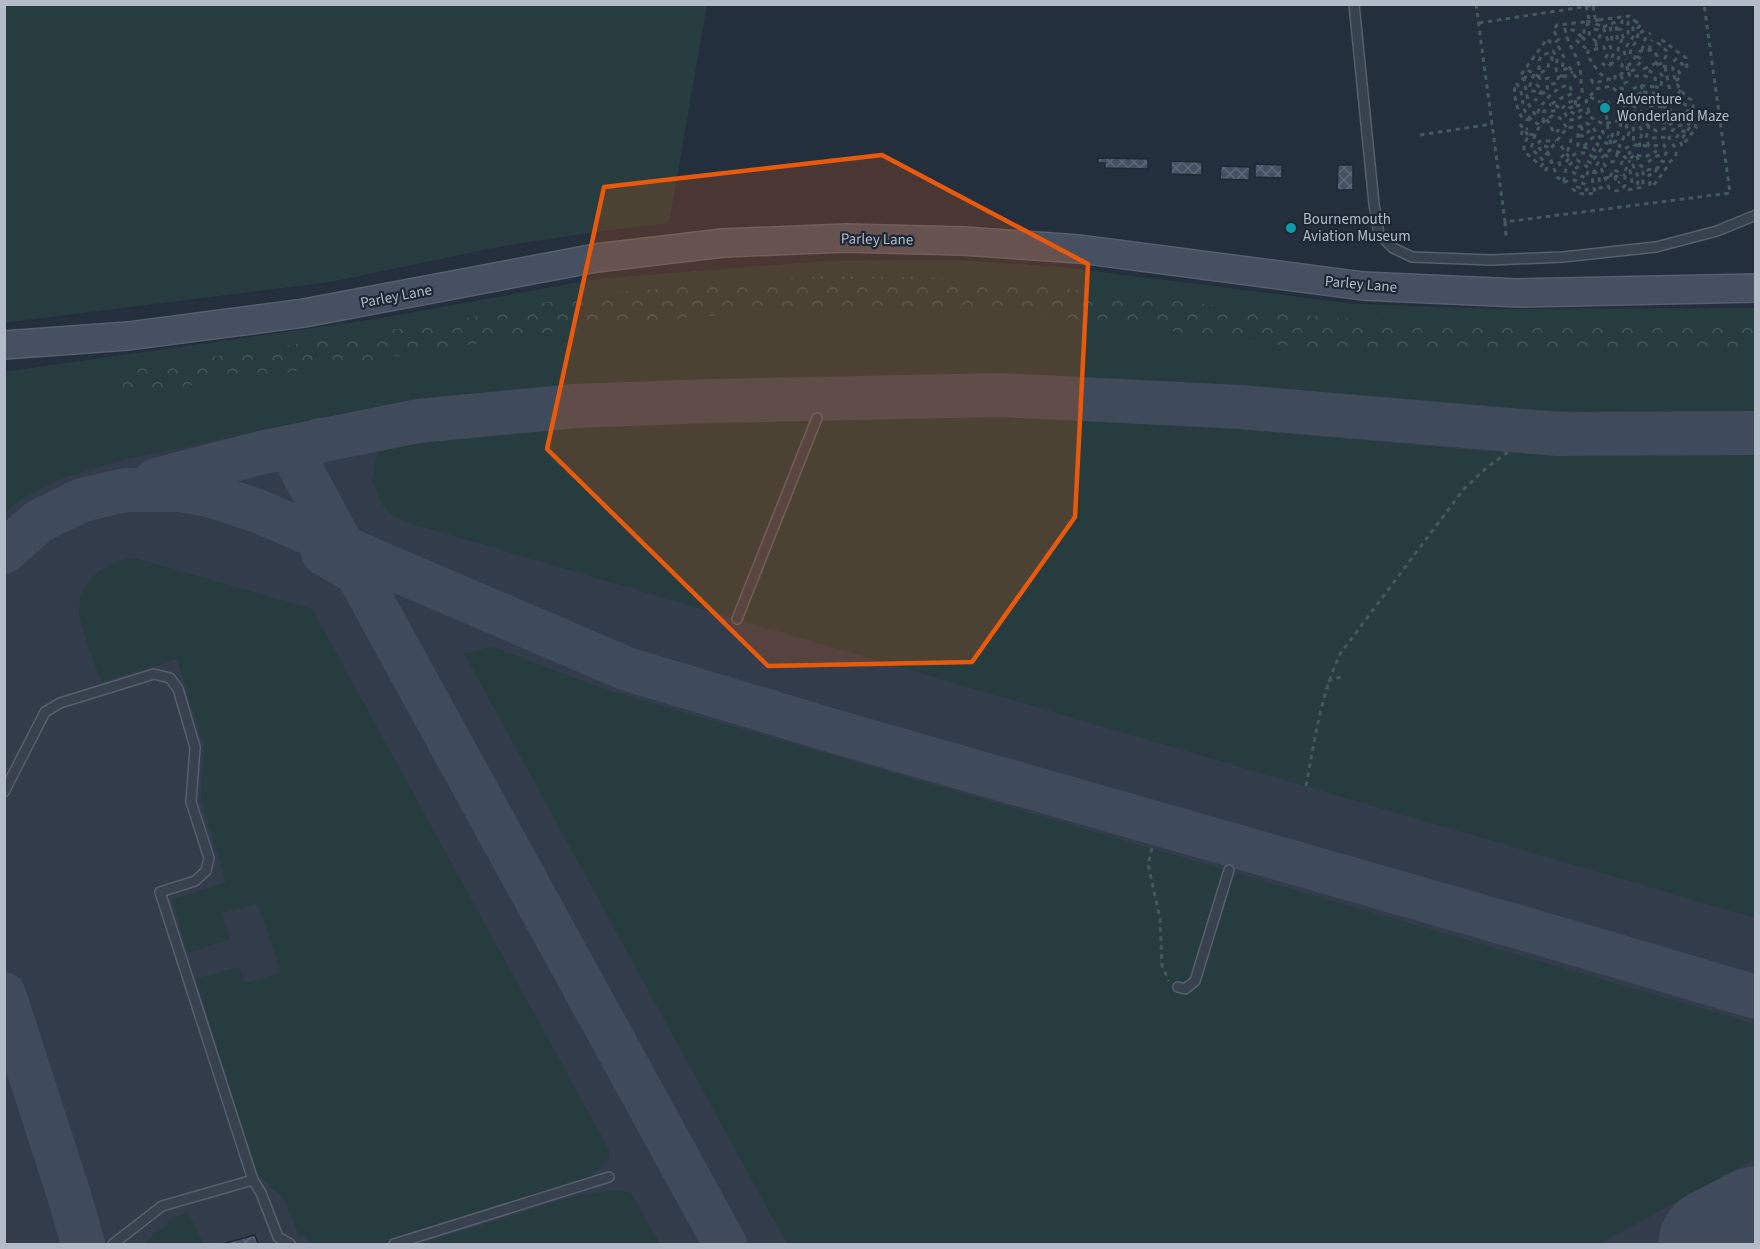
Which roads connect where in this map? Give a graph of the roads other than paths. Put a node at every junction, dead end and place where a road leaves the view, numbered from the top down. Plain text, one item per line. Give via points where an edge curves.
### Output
1 (1354, 4) edge
2 (1755, 215) edge
3 (1755, 288) edge
4 (4, 345) edge
5 (817, 418) dead end
6 (736, 619) dead end
7 (4, 792) edge
8 (1229, 870) dead end
9 (1178, 987) road end
10 (609, 1177) dead end
11 (253, 1180) junction
12 (113, 1245) edge
13 (290, 1245) edge
14 (394, 1245) edge

1 - 2 lane via 1374,204 1379,234 1393,248 1412,257 1563,257 1656,247 1717,231
3 - 4 main road, Parley Lane via 1518,293 1363,286 1078,249 846,238 723,243 596,258 304,313 128,336
5 - 6 lane
7 - 11 lane via 45,712 60,703 154,674 170,678 178,689 195,747 191,802 209,858 206,871 195,882 160,892
8 - 9 lane via 1195,981 1185,989
10 - 14 lane
11 - 12 lane via 162,1206
11 - 13 lane via 278,1237

